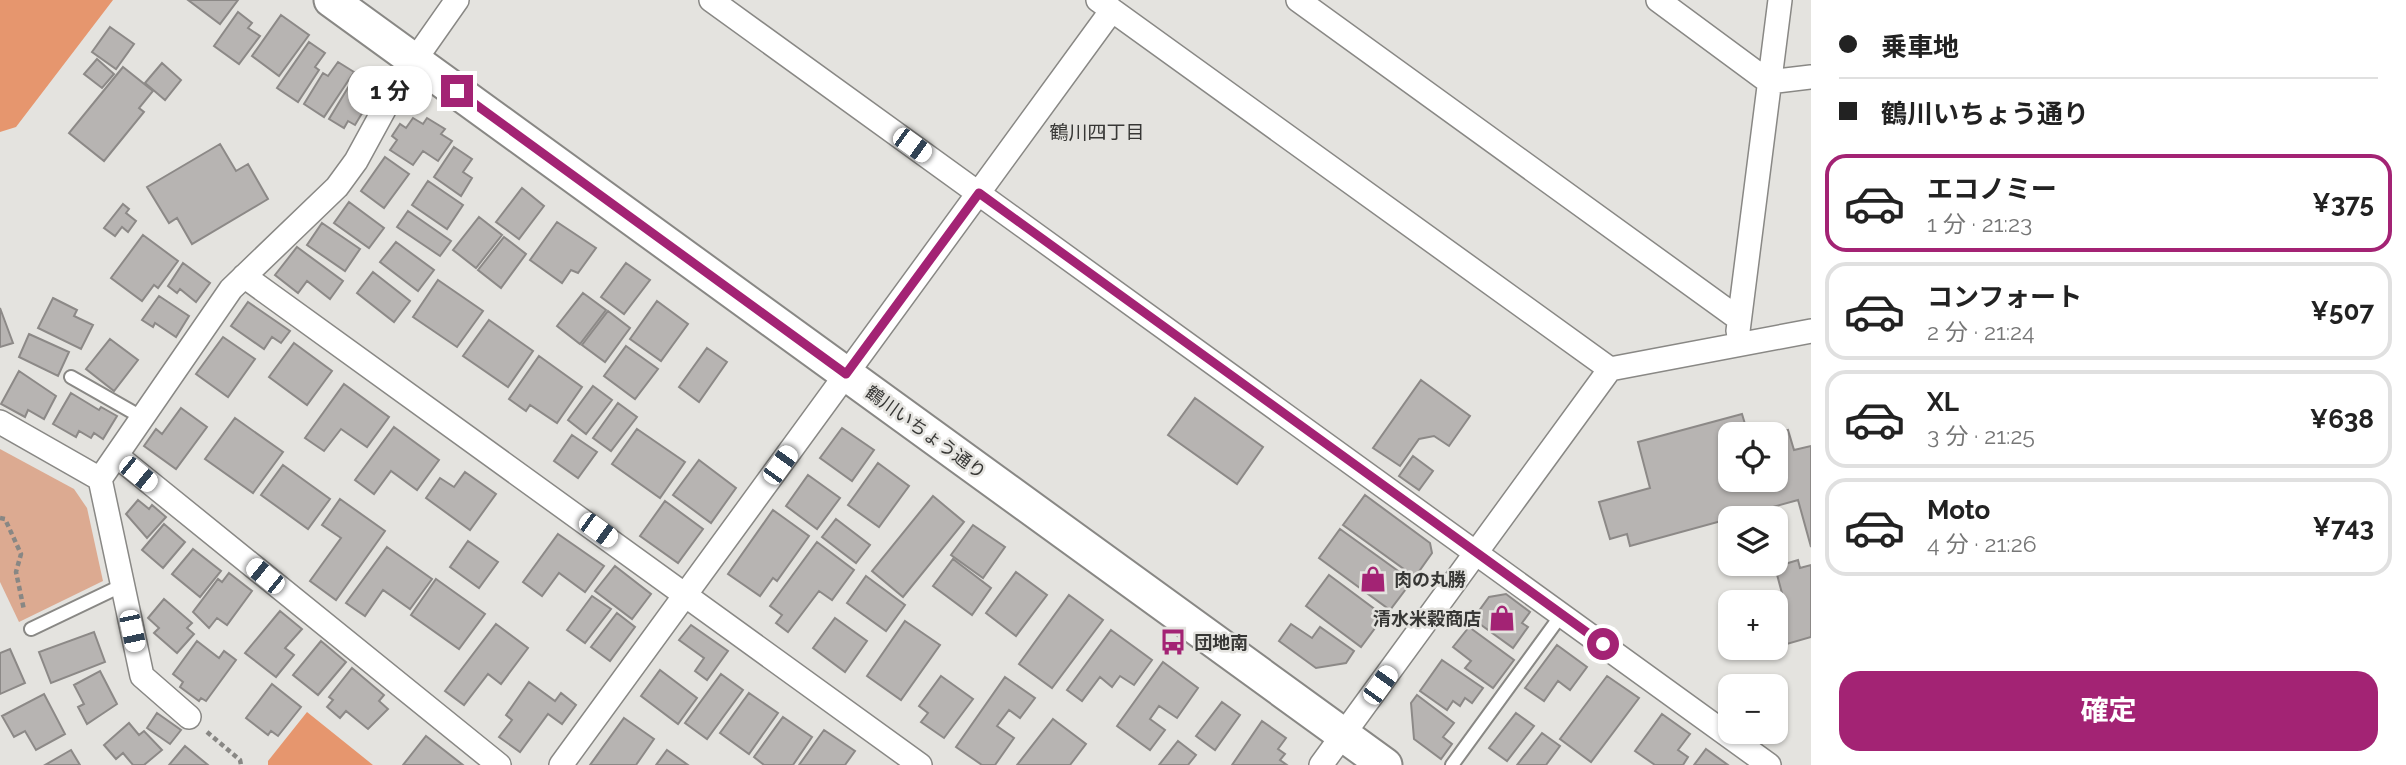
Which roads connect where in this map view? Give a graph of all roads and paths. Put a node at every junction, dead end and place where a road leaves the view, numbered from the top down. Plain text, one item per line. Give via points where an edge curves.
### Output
1 (331, 0) edge
2 (457, 0) edge
3 (711, 0) edge
4 (1298, 0) edge
5 (1658, 0) edge
6 (1780, 0) edge
7 (1105, 5) edge
8 (414, 60) junction
9 (1811, 76) edge
10 (1769, 82) junction
11 (979, 193) junction
12 (244, 276) junction
13 (1739, 319) junction
14 (1811, 331) edge
15 (1736, 345) junction
16 (1610, 369) junction
17 (846, 374) junction
18 (71, 377) dead end
19 (143, 418) junction
20 (0, 422) edge
21 (117, 456) junction
22 (100, 479) junction
23 (0, 518) edge
24 (1476, 552) junction
25 (123, 585) junction
26 (686, 594) junction
27 (1562, 614) junction
28 (31, 629) joint
29 (189, 717) joint
30 (1343, 734) junction
31 (241, 765) edge
32 (499, 765) edge
33 (561, 765) edge
34 (920, 765) edge
35 (1321, 765) edge
36 (1385, 765) edge
37 (1452, 765) edge
38 (1769, 765) edge

1 - 8 street, 鶴川いちょう通り
2 - 8 street
3 - 11 street
4 - 13 street
5 - 10 street
6 - 10 street
7 - 11 street
7 - 16 street
8 - 12 street via 337,187
8 - 17 street, 鶴川いちょう通り
9 - 10 street
10 - 13 street
11 - 17 street
11 - 24 street
12 - 19 street
12 - 26 street
13 - 15 street
14 - 15 street
15 - 16 street
16 - 24 street
17 - 26 street
17 - 30 street, 鶴川いちょう通り
18 - 19 lane
19 - 21 street
20 - 22 street
21 - 22 street
21 - 32 street
22 - 25 street
23 - 28 path via 5,519 21,554 16,572 19,596
24 - 27 street
24 - 30 street
25 - 28 lane
25 - 29 street via 142,676
26 - 33 street
26 - 34 street
27 - 37 lane
27 - 38 street
29 - 31 path
30 - 35 street
30 - 36 street, 鶴川いちょう通り

